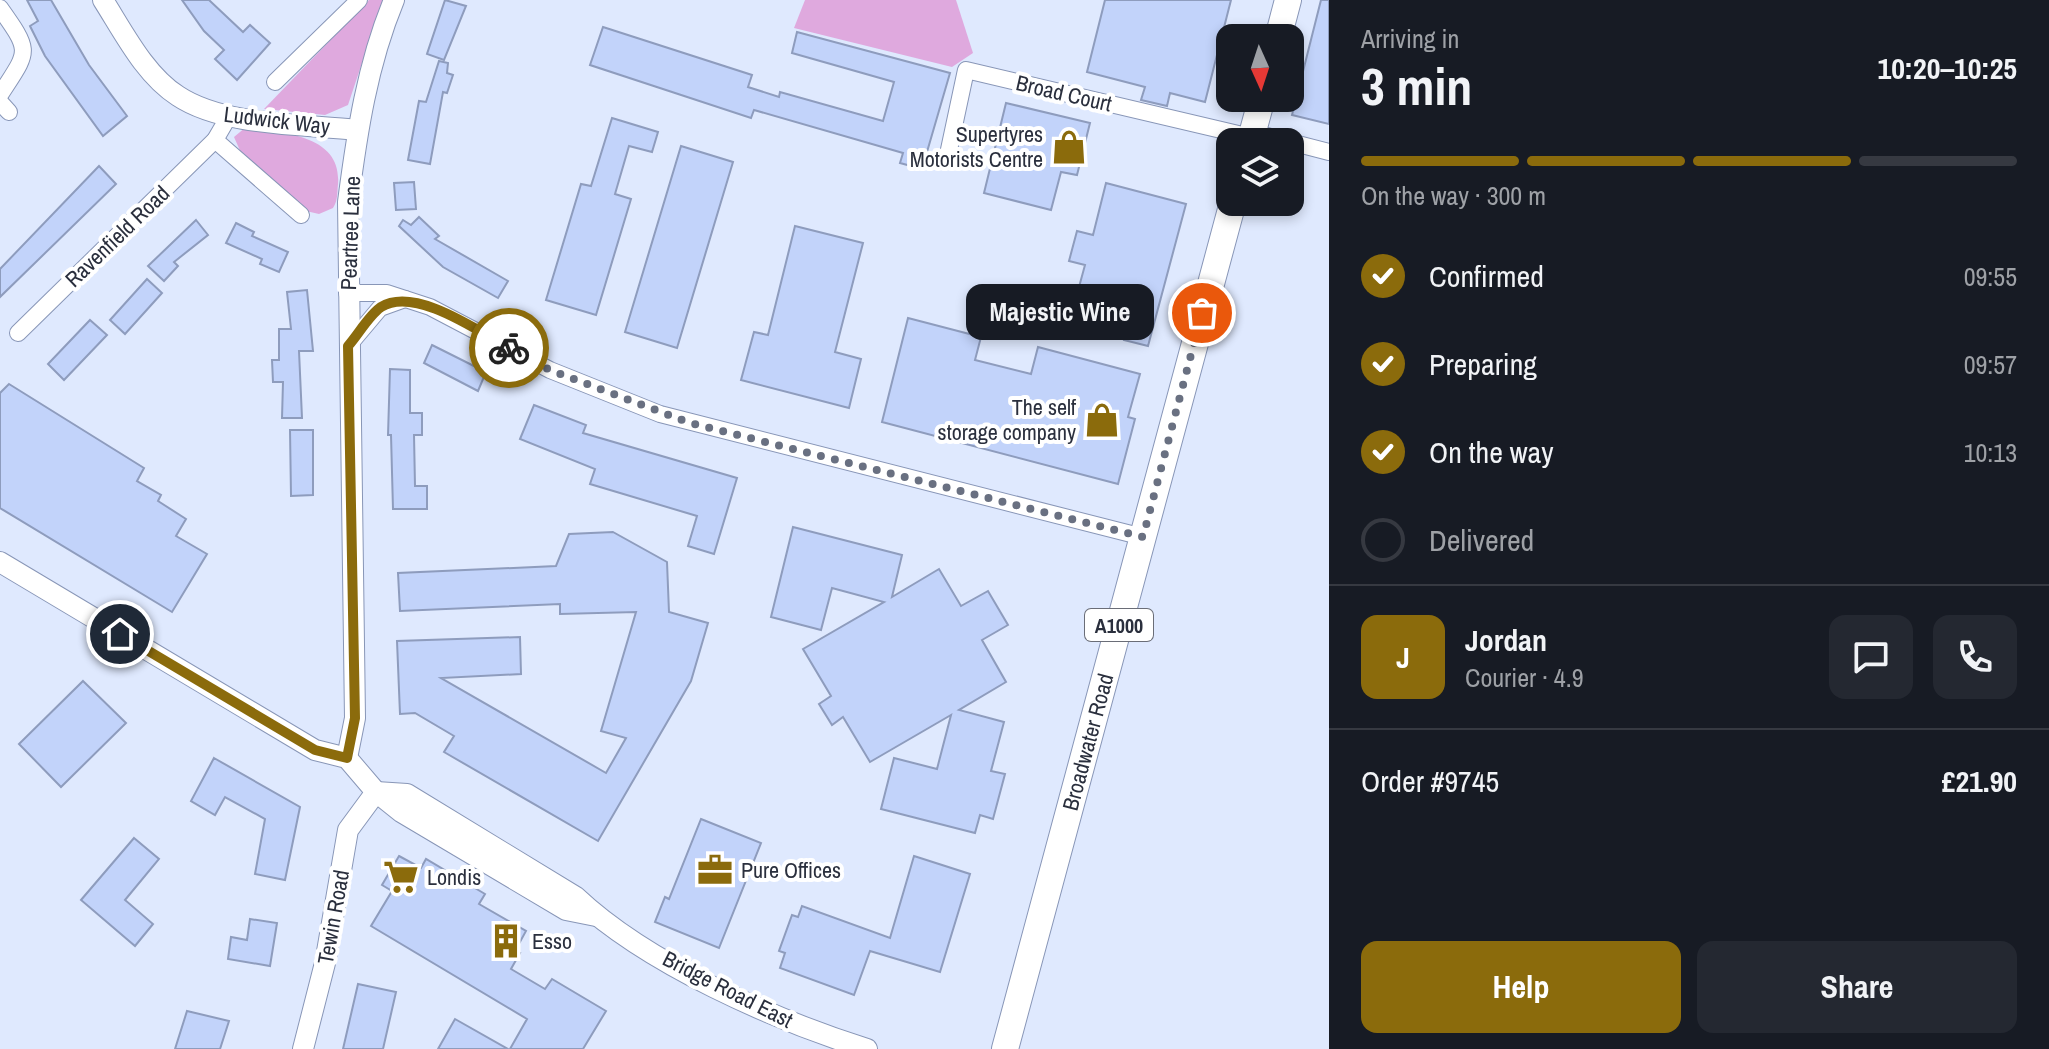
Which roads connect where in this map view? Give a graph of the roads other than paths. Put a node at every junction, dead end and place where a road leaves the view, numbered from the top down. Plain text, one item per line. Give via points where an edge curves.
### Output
1 (103, 0) edge
2 (359, 0) edge
3 (394, 0) edge
4 (1288, 0) edge
5 (0, 8) edge
6 (1282, 24) edge
7 (275, 82) dead end
8 (0, 95) edge
9 (229, 116) junction
10 (1216, 129) edge
11 (357, 130) junction
12 (215, 140) junction
13 (1304, 147) edge
14 (1329, 152) edge
15 (947, 159) dead end
16 (301, 215) dead end
17 (1229, 216) edge
18 (347, 293) junction
19 (405, 299) junction
20 (18, 333) dead end
21 (348, 346) junction
22 (1143, 537) junction
23 (0, 562) edge
24 (347, 758) junction
25 (376, 792) junction
26 (303, 1049) edge
27 (867, 1049) edge
28 (1005, 1049) edge

1 - 9 street, Ludwick Way via 150,71 177,96
2 - 7 street
3 - 11 street, Peartree Lane
4 - 6 main road
5 - 8 street via 23,42 24,57
9 - 11 street, Ludwick Way
9 - 12 street, Ravenfield Road
10 - 15 street, Broad Court via 966,70
11 - 18 street, Peartree Lane via 348,202
12 - 16 street
12 - 20 street, Ravenfield Road
13 - 14 street
17 - 22 main road, Broadwater Road / A1000
18 - 19 street via 387,293
18 - 21 street, Peartree Lane
19 - 21 street via 380,308
19 - 22 street via 441,312 550,370 660,414
21 - 24 street, Peartree Lane via 355,718
22 - 28 main road, Broadwater Road / A1000
23 - 24 street via 315,750
24 - 25 street
25 - 26 street, Tewin Road via 348,830 325,963
25 - 27 street, Bridge Road East via 407,794 727,994

